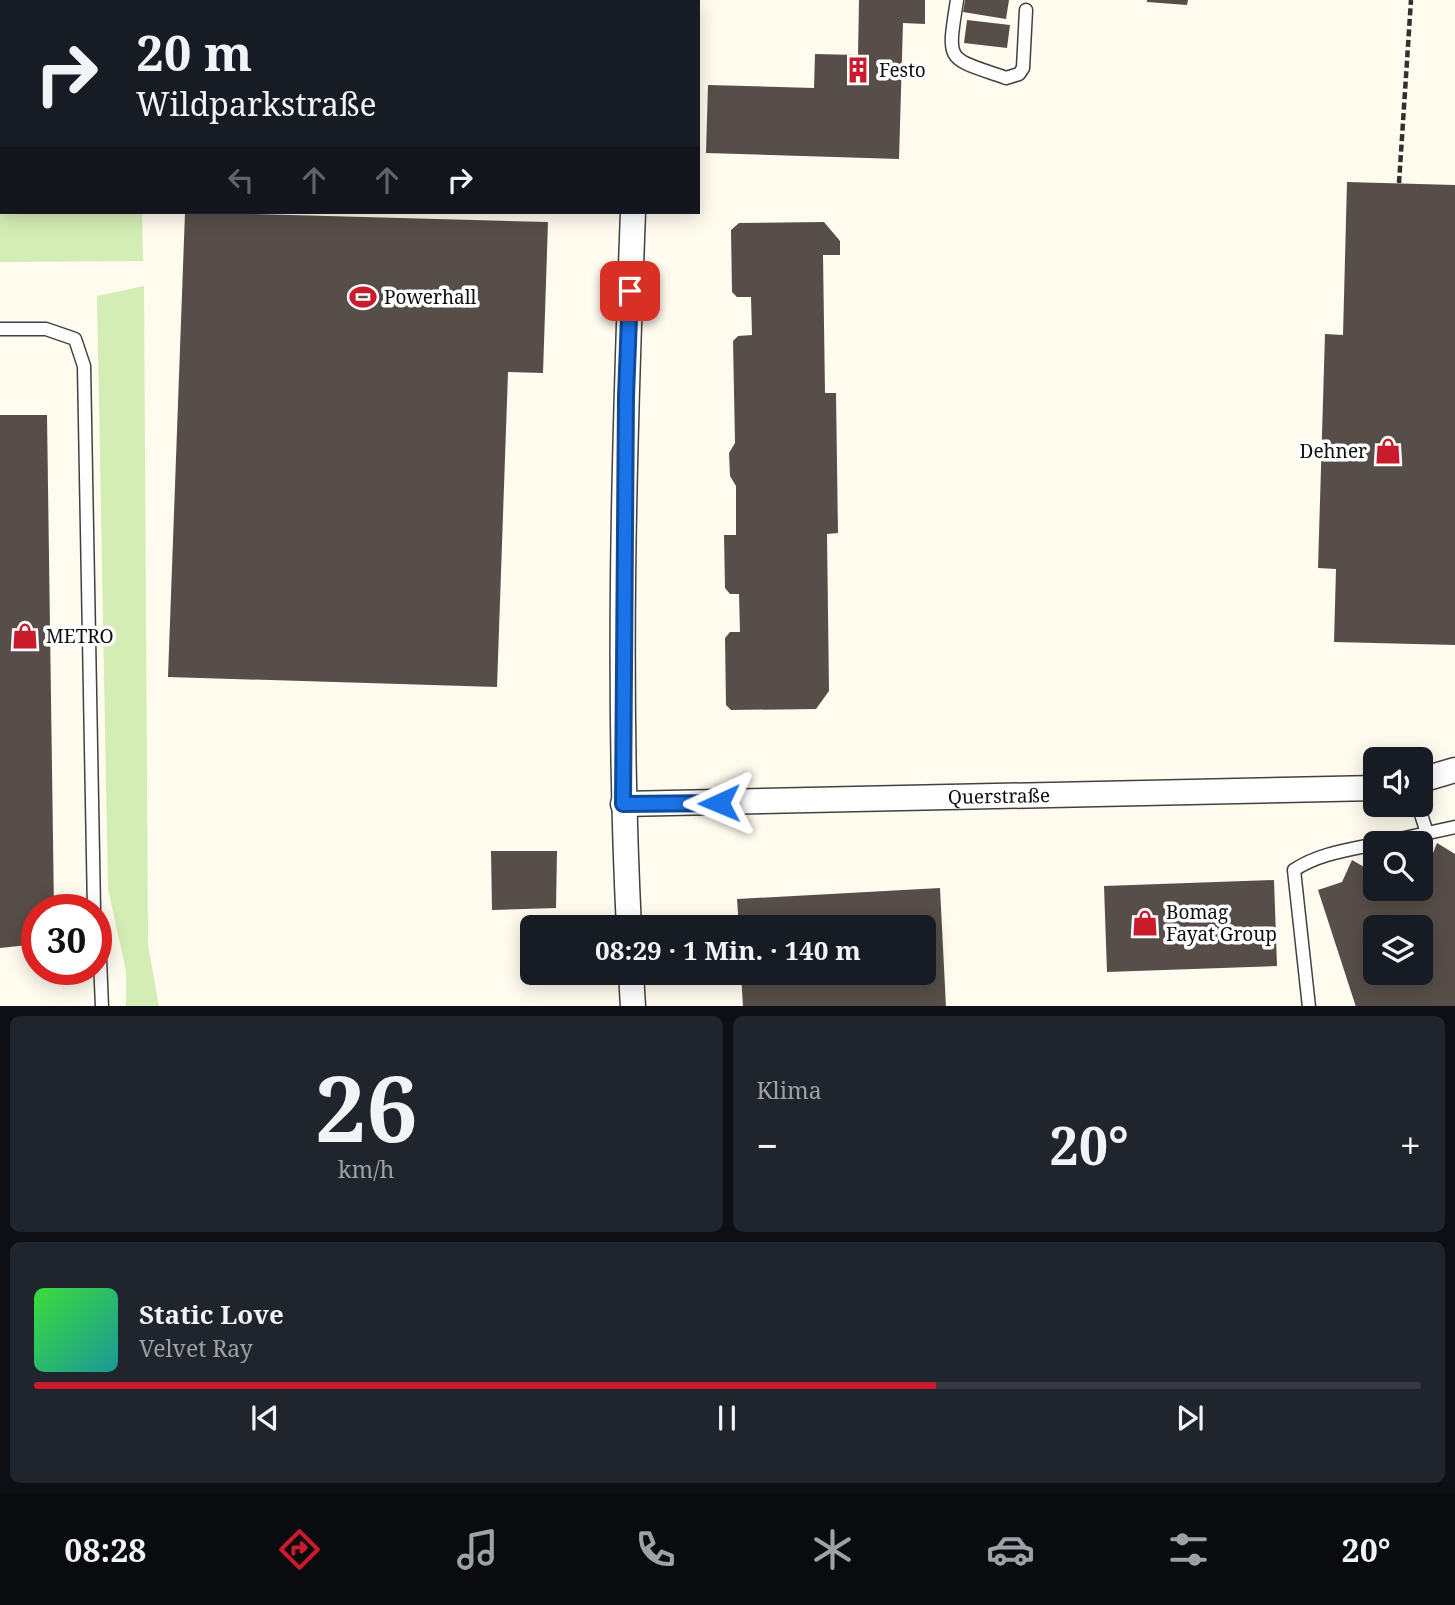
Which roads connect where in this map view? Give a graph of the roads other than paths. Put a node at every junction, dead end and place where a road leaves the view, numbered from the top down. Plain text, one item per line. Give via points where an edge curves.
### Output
1 (957, 0) edge
2 (1026, 10) dead end
3 (633, 214) edge
4 (0, 329) edge
5 (1455, 770) edge
6 (1433, 776) edge
7 (1363, 789) edge
8 (623, 804) junction
9 (1455, 827) edge
10 (1433, 832) edge
11 (1363, 847) edge
12 (94, 894) edge
13 (628, 915) edge
14 (101, 985) edge
15 (632, 985) edge
16 (102, 1006) edge
17 (633, 1006) edge
18 (1309, 1006) edge

1 - 2 lane via 951,50 957,59 1006,78 1020,74 1023,68
3 - 8 street via 626,396
4 - 12 lane via 47,329 75,339 84,366
5 - 6 street
7 - 8 street, Querstraße
8 - 13 street
9 - 10 lane
11 - 18 lane via 1330,854 1294,870
14 - 16 lane
15 - 17 street

